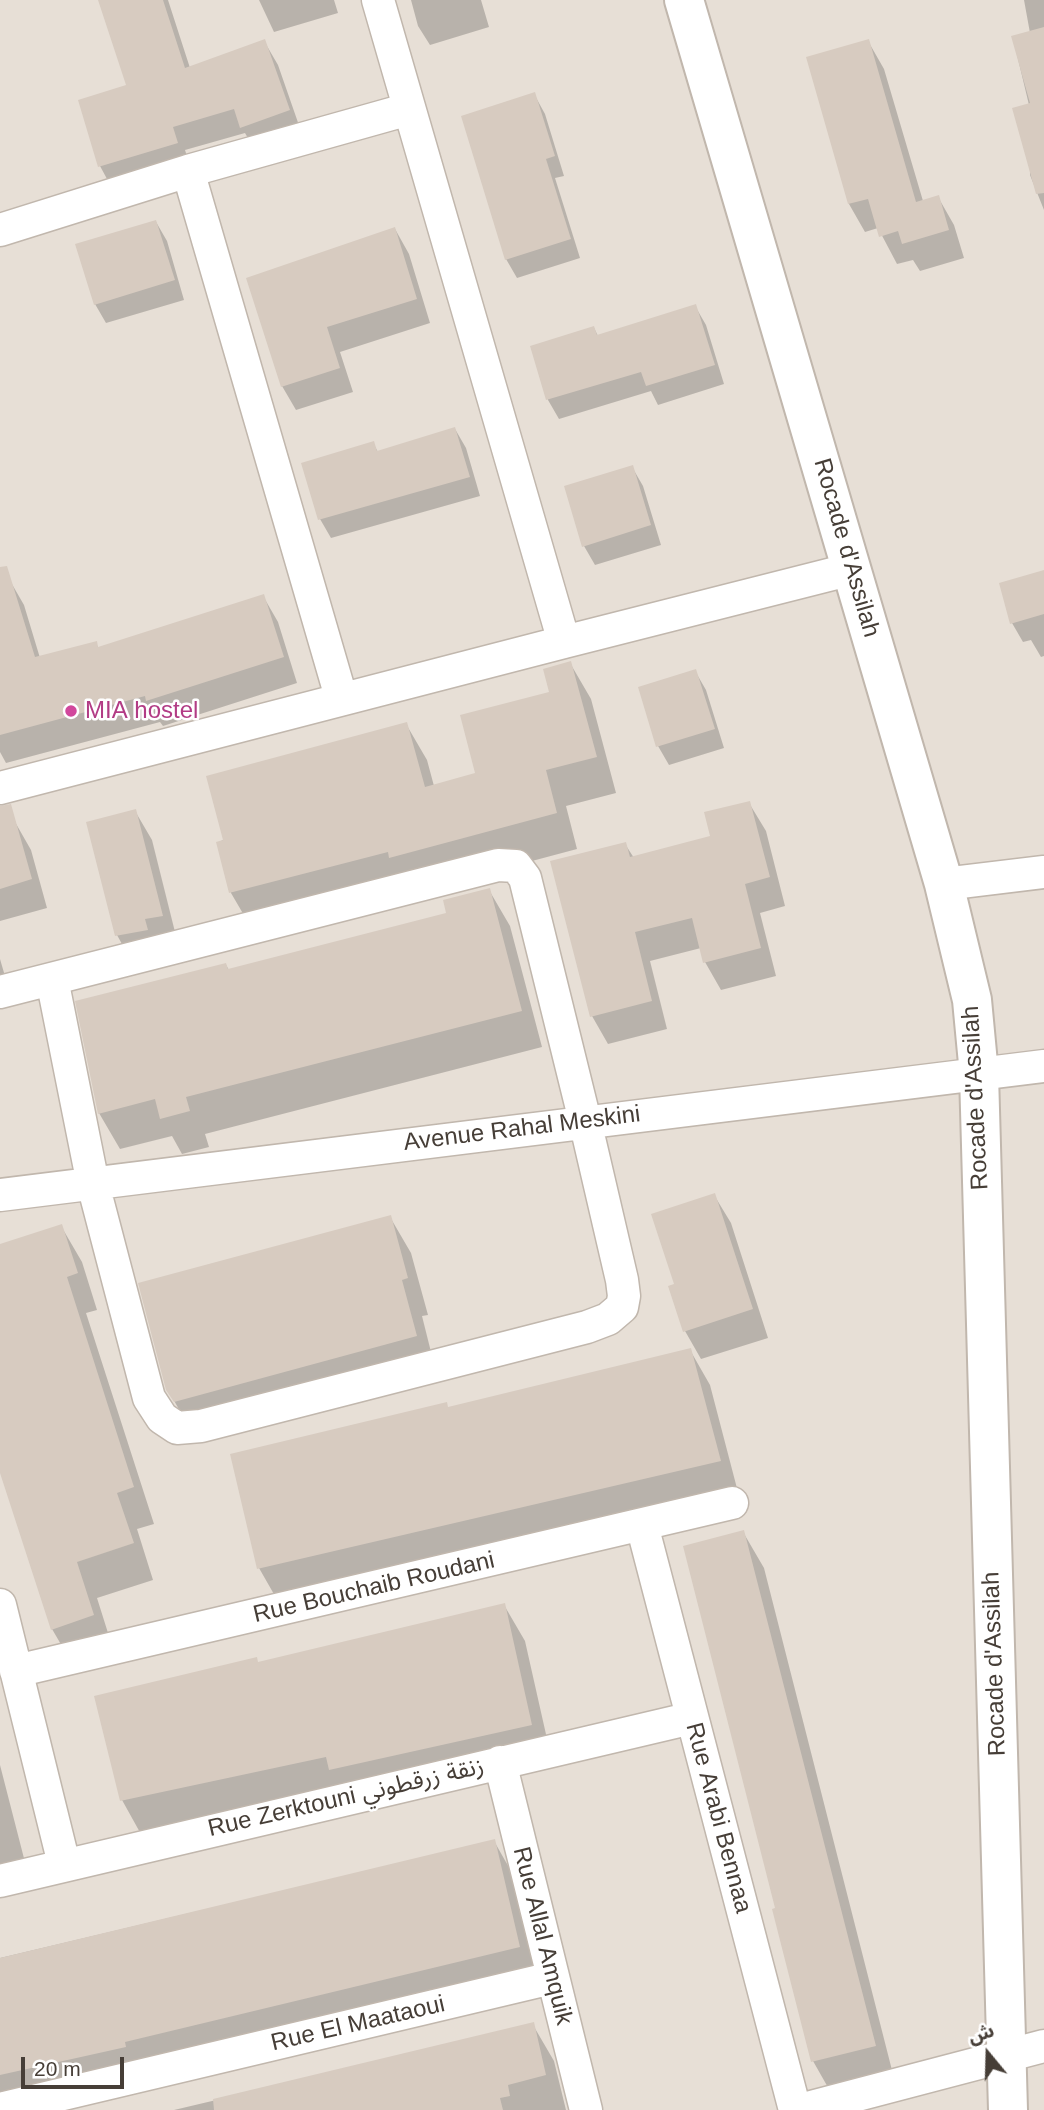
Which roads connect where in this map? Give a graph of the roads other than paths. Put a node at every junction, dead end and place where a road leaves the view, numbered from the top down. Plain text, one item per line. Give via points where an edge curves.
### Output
1 (379, 0) edge
2 (684, 0) edge
3 (409, 109) junction
4 (188, 171) junction
5 (0, 230) edge
6 (852, 569) junction
7 (564, 642) junction
8 (341, 697) junction
9 (0, 788) edge
10 (1044, 872) edge
11 (944, 884) junction
12 (52, 979) junction
13 (0, 992) edge
14 (1044, 1066) edge
15 (979, 1074) junction
16 (585, 1121) junction
17 (93, 1184) junction
18 (0, 1195) edge
19 (732, 1503) dead end
20 (642, 1525) junction
21 (0, 1605) edge
22 (16, 1671) junction
23 (692, 1718) junction
24 (500, 1762) junction
25 (65, 1864) junction
26 (0, 1881) edge
27 (552, 1978) junction
28 (1044, 2046) edge
29 (1005, 2056) junction
30 (0, 2109) edge
31 (586, 2110) edge
32 (798, 2110) edge
33 (1008, 2110) edge

1 - 3 street
2 - 6 street, Rocade d'Assilah
3 - 4 street
3 - 7 street
4 - 5 street
4 - 8 street
6 - 7 street
6 - 11 street, Rocade d'Assilah
7 - 8 street
8 - 9 street
10 - 11 street
11 - 15 street, Rocade d'Assilah via 972,1000
12 - 13 street
12 - 16 street via 510,864 525,878
12 - 17 street
14 - 15 street, Avenue Rahal Meskini
15 - 16 street, Avenue Rahal Meskini
15 - 29 street, Rocade d'Assilah
16 - 17 street, Avenue Rahal Meskini
16 - 17 street via 622,1280 622,1307 615,1314 587,1328 201,1426 177,1427 162,1418 149,1398
17 - 18 street, Avenue Rahal Meskini
19 - 20 street, Rue Bouchaib Roudani
20 - 22 street, Rue Bouchaib Roudani
20 - 23 street, Rue Arabi Bennaa
21 - 22 street
22 - 25 street
23 - 24 street, Rue Zerktouni زنقة زرقطوني
23 - 32 street, Rue Arabi Bennaa
24 - 25 street, Rue Zerktouni زنقة زرقطوني
24 - 27 street, Rue Allal Amquik
25 - 26 street, Rue Zerktouni زنقة زرقطوني
27 - 30 street, Rue El Maataoui
27 - 31 street, Rue Allal Amquik
28 - 29 street
29 - 32 street
29 - 33 street, Rocade d'Assilah

